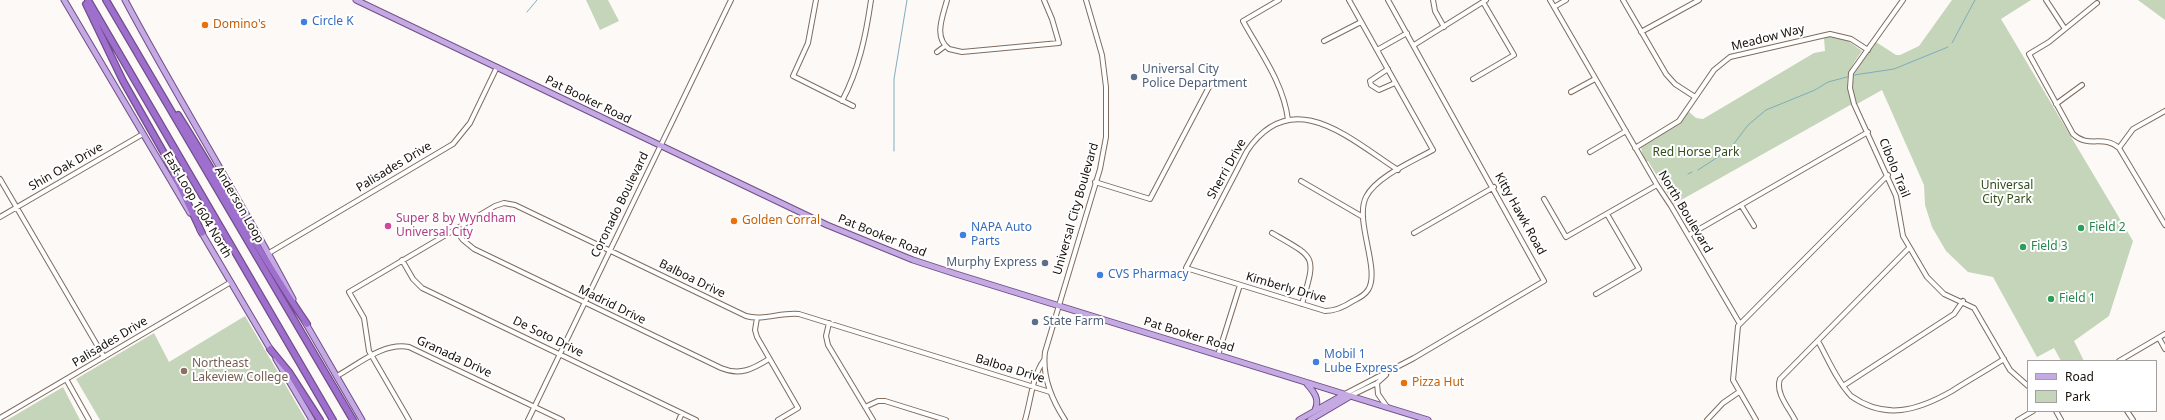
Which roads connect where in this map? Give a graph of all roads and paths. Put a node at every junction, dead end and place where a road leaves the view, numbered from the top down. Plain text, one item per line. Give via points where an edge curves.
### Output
1 (64, 0) edge
2 (84, 0) edge
3 (88, 0) edge
4 (106, 0) edge
5 (125, 0) edge
6 (356, 0) edge
7 (731, 0) edge
8 (816, 0) edge
9 (871, 0) edge
10 (947, 0) edge
11 (1044, 0) edge
12 (1086, 0) edge
13 (1279, 0) edge
14 (1348, 0) edge
15 (1388, 0) edge
16 (1433, 0) edge
17 (1550, 0) edge
18 (1566, 0) edge
19 (1622, 0) edge
20 (1699, 0) edge
21 (1903, 0) edge
22 (2046, 0) edge
23 (1485, 1) edge
24 (2097, 3) dead end
25 (1554, 7) junction
26 (1361, 22) junction
27 (1444, 27) junction
28 (2065, 30) junction
29 (1641, 32) junction
30 (1407, 33) junction
31 (1324, 41) dead end
32 (1414, 45) junction
33 (945, 46) junction
34 (1377, 50) junction
35 (1868, 50) junction
36 (937, 52) dead end
37 (138, 53) junction
38 (497, 67) junction
39 (1388, 69) junction
40 (1473, 79) dead end
41 (1595, 79) junction
42 (1395, 83) junction
43 (2082, 85) dead end
44 (1209, 87) dead end
45 (1571, 92) dead end
46 (1695, 97) junction
47 (842, 101) junction
48 (2056, 104) junction
49 (853, 106) dead end
50 (2165, 111) edge
51 (1288, 120) junction
52 (1626, 131) junction
53 (1868, 132) junction
54 (143, 134) junction
55 (660, 145) junction
56 (1635, 148) junction
57 (2119, 148) junction
58 (1590, 152) dead end
59 (1398, 170) junction
60 (1888, 175) junction
61 (0, 179) edge
62 (1300, 181) dead end
63 (1095, 182) junction
64 (1657, 185) junction
65 (1494, 188) junction
66 (1544, 199) dead end
67 (1741, 205) junction
68 (17, 208) junction
69 (1607, 214) junction
70 (1363, 216) junction
71 (0, 217) edge
72 (2165, 225) edge
73 (1754, 226) dead end
74 (455, 229) junction
75 (202, 232) junction
76 (1272, 233) dead end
77 (1414, 233) dead end
78 (1689, 235) junction
79 (1909, 248) junction
80 (610, 250) junction
81 (269, 253) junction
82 (402, 260) junction
83 (1186, 268) joint
84 (230, 282) junction
85 (1240, 285) junction
86 (1596, 294) dead end
87 (1963, 301) junction
88 (584, 302) junction
89 (1302, 304) junction
90 (1058, 305) junction
91 (758, 318) junction
92 (307, 324) junction
93 (828, 324) junction
94 (1740, 324) junction
95 (2165, 334) edge
96 (2159, 338) junction
97 (1818, 341) junction
98 (270, 349) junction
99 (2165, 349) edge
100 (560, 354) junction
101 (1218, 355) junction
102 (372, 356) junction
103 (104, 357) junction
104 (769, 359) junction
105 (1044, 359) junction
106 (2004, 360) junction
107 (2121, 360) edge
108 (1389, 372) junction
109 (337, 376) junction
110 (66, 379) junction
111 (1306, 383) junction
112 (1377, 383) junction
113 (2027, 385) edge
114 (1843, 386) junction
115 (1033, 387) junction
116 (1050, 392) junction
117 (1739, 392) junction
118 (1342, 395) junction
119 (1349, 397) junction
120 (535, 407) junction
121 (866, 407) junction
122 (1389, 408) junction
123 (1314, 411) junction
124 (2031, 412) edge
125 (682, 413) junction
126 (0, 418) edge
127 (89, 420) edge
128 (312, 420) edge
129 (320, 420) edge
130 (333, 420) edge
131 (352, 420) edge
132 (362, 420) edge
133 (409, 420) edge
134 (528, 420) edge
135 (562, 420) edge
136 (679, 420) edge
137 (696, 420) edge
138 (778, 420) edge
139 (873, 420) edge
140 (946, 420) edge
141 (1025, 420) edge
142 (1065, 420) edge
143 (1298, 420) edge
144 (1310, 420) edge
145 (1428, 420) edge
146 (1707, 420) edge
147 (1756, 420) edge
148 (1795, 420) edge
149 (2018, 420) edge

1 - 54 main road, East Loop 1604 North
2 - 75 highway via 123,82 164,153
3 - 130 highway
4 - 37 highway, Anderson Loop
5 - 81 main road
6 - 38 main road, Pat Booker Road
7 - 55 street, Coronado Boulevard
8 - 47 street via 808,42 793,76
9 - 47 street via 862,51
10 - 33 street via 940,31
11 - 33 street via 1059,43 962,52
12 - 63 street, Universal City Boulevard via 1102,55 1106,87 1106,136
13 - 51 street via 1243,21 1280,87
14 - 26 street
15 - 30 street, Kitty Hawk Road
16 - 27 street
17 - 25 street, North Boulevard
18 - 25 street
19 - 29 street
20 - 29 street
21 - 35 street, Cibolo Trail
22 - 28 street
23 - 27 street
23 - 40 street via 1514,55
24 - 28 street
25 - 41 street, North Boulevard
26 - 31 street
26 - 34 street
27 - 32 street
28 - 48 street via 2029,54
29 - 46 street via 1670,80
30 - 32 street, Kitty Hawk Road
30 - 34 street
32 - 65 street, Kitty Hawk Road
33 - 36 street
34 - 39 street
35 - 46 street, Meadow Way via 1851,39 1830,34 1740,54 1718,66
35 - 53 street, Cibolo Trail via 1851,72 1850,84 1854,104
37 - 92 highway via 227,193 277,281
37 - 131 highway, Anderson Loop
38 - 55 main road, Pat Booker Road
38 - 81 street, Palisades Drive via 470,123 452,144
39 - 42 street
39 - 42 street via 1372,78 1371,85 1379,90
41 - 45 street
41 - 52 street, North Boulevard
42 - 59 street, Kimberly Drive via 1433,150
43 - 48 street
44 - 63 street via 1150,199
46 - 56 street, Meadow Way via 1679,121
47 - 49 street
48 - 57 street via 2079,140 2109,141
50 - 57 street via 2133,129
51 - 59 street, Sherri Drive via 1310,120 1328,125
51 - 83 street, Sherri Drive via 1268,128 1254,140
52 - 56 street, North Boulevard
52 - 58 street
53 - 60 street, Cibolo Trail
53 - 67 street
54 - 68 street, Shin Oak Drive
54 - 75 main road, East Loop 1604 North
55 - 80 street, Coronado Boulevard
55 - 90 main road, Pat Booker Road via 827,225 885,249
56 - 64 street, North Boulevard
57 - 72 street
59 - 70 street, Kimberly Drive via 1370,190 1363,207
60 - 79 street, Cibolo Trail via 1896,196 1901,229
60 - 94 street
61 - 68 street
62 - 70 street
63 - 90 street, Universal City Boulevard
64 - 69 street
64 - 78 street, North Boulevard
65 - 77 street
65 - 108 street, Kitty Hawk Road via 1544,281
66 - 69 street via 1566,237
67 - 73 street
67 - 78 street
68 - 71 street, Shin Oak Drive
68 - 103 street
69 - 86 street via 1639,269
70 - 89 street, Kimberly Drive via 1371,279 1364,296 1337,309 1325,310
74 - 80 street, Balboa Drive via 495,206 508,203
74 - 82 street, Balboa Drive
74 - 88 street, Madrid Drive via 474,249
75 - 84 main road, East Loop 1604 North
76 - 89 street via 1303,251 1311,262 1312,271
78 - 94 street, North Boulevard
79 - 87 street, Cibolo Trail via 1935,286
79 - 97 street
80 - 88 street, Coronado Boulevard
80 - 91 street, Balboa Drive via 746,316
81 - 92 main road
82 - 100 street, De Soto Drive via 413,279 422,288
82 - 102 street, Balboa Drive via 349,292 364,318 367,344
83 - 85 street, Kimberly Drive
84 - 98 main road, East Loop 1604 North
84 - 103 street, Palisades Drive
85 - 89 street, Kimberly Drive
85 - 101 street
87 - 106 street, Cibolo Trail via 1978,313
87 - 114 street via 1954,314
88 - 100 street, Coronado Boulevard
88 - 104 street, Madrid Drive via 726,370 745,371
90 - 101 main road, Pat Booker Road
90 - 105 street, Universal City Boulevard
91 - 93 street, Balboa Drive via 794,314
91 - 104 street via 757,337
92 - 109 main road
93 - 115 street, Balboa Drive
93 - 121 street via 828,345
94 - 117 street via 1733,380
95 - 96 street
96 - 99 street
96 - 107 street
97 - 114 street
97 - 148 street via 1780,379 1778,386
98 - 128 main road, East Loop 1604 North
98 - 129 highway
100 - 120 street, Coronado Boulevard
100 - 125 street, De Soto Drive
101 - 111 main road, Pat Booker Road
102 - 109 street, Granada Drive
102 - 120 street, Granada Drive via 393,346 409,346
102 - 133 street
103 - 110 street, Palisades Drive
104 - 138 street via 798,408
105 - 115 street via 1038,368
105 - 116 street, Universal City Boulevard
106 - 113 street, Cibolo Trail via 2015,376
106 - 114 street via 1927,405 1906,414 1890,416 1871,410 1856,400
108 - 112 street, Kitty Hawk Road
108 - 118 street, Kitty Hawk Road
109 - 132 main road
110 - 126 street, Palisades Drive
110 - 127 street
111 - 118 main road, Pat Booker Road
111 - 123 main road via 1315,392 1317,399
112 - 119 street, Kitty Hawk Road
112 - 122 street via 1380,399
115 - 116 street, Balboa Drive
115 - 141 street
116 - 142 street, Universal City Boulevard
117 - 146 street via 1723,403
117 - 147 street
118 - 119 main road, Pat Booker Road
118 - 123 main road, Kitty Hawk Road
119 - 122 main road, Pat Booker Road
119 - 144 main road, Kitty Hawk Road
120 - 134 street, Coronado Boulevard
120 - 135 street, Granada Drive
121 - 139 street
121 - 140 street via 878,401 885,401
122 - 145 main road, Pat Booker Road
123 - 143 main road, Kitty Hawk Road
124 - 149 street
125 - 136 street
125 - 137 street, De Soto Drive

